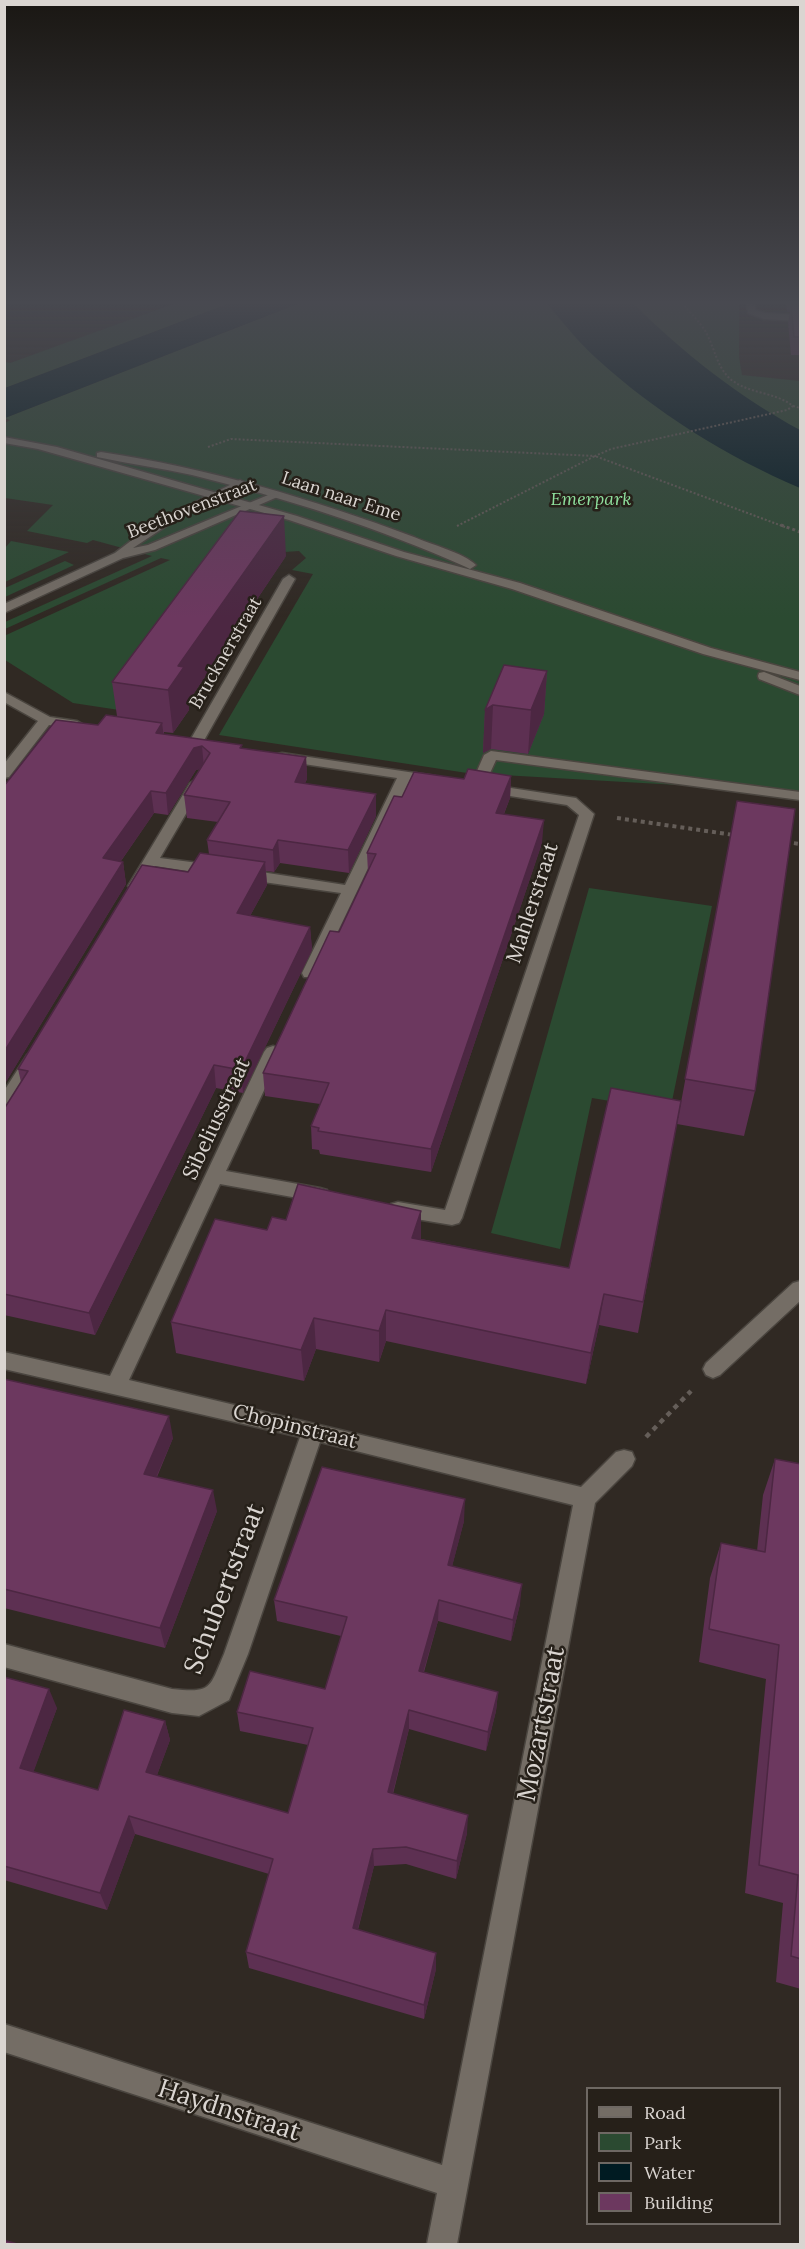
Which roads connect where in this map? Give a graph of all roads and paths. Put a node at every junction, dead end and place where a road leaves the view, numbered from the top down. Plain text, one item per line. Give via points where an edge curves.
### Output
1 (789, 409) edge
2 (4, 440) edge
3 (41, 447) junction
4 (201, 450) dead end
5 (595, 456) junction
6 (240, 483) junction
7 (277, 495) junction
8 (215, 496) junction
9 (250, 506) junction
10 (453, 528) dead end
11 (801, 532) edge
12 (119, 555) junction
13 (289, 579) dead end
14 (516, 586) junction
15 (4, 609) edge
16 (707, 651) junction
17 (801, 676) edge
18 (801, 691) edge
19 (4, 696) edge
20 (46, 720) junction
21 (92, 728) edge
22 (195, 744) edge
23 (264, 754) edge
24 (4, 774) edge
25 (203, 774) edge
26 (405, 776) junction
27 (446, 782) edge
28 (801, 796) edge
29 (587, 814) junction
30 (744, 836) edge
31 (778, 841) edge
32 (801, 844) edge
33 (151, 861) junction
34 (349, 890) junction
35 (127, 902) edge
36 (304, 986) edge
37 (280, 1038) edge
38 (41, 1045) edge
39 (4, 1106) edge
40 (215, 1176) junction
41 (339, 1198) edge
42 (384, 1206) edge
43 (801, 1288) edge
44 (4, 1360) edge
45 (712, 1369) joint
46 (117, 1384) junction
47 (313, 1431) junction
48 (624, 1459) joint
49 (585, 1498) junction
50 (4, 1655) edge
51 (4, 2038) edge
52 (454, 2184) junction
53 (442, 2244) edge

1 - 5 path via 611,449
2 - 3 street, Laan naar Eme
3 - 6 street, Laan naar Eme via 130,459
3 - 8 street, Laan naar Eme
4 - 5 path via 231,439
5 - 10 path
5 - 11 path
6 - 7 street, Laan naar Eme
6 - 8 street, Beethovenstraat
7 - 9 street, Beethovenstraat
7 - 14 street, Laan naar Eme via 426,544
8 - 9 street, Laan naar Eme
8 - 12 street, Beethovenstraat via 167,520
9 - 12 street, Beethovenstraat via 151,548
9 - 14 street, Laan naar Eme
12 - 15 street, Beethovenstraat
13 - 22 street, Brucknerstraat
14 - 16 street, Laan naar Eme
16 - 17 street, Laan naar Eme
16 - 18 street, Laan naar Eme
19 - 20 street
20 - 21 street
20 - 24 street
23 - 26 street
25 - 33 street
26 - 27 street
26 - 34 street
28 - 29 street via 491,755 472,786 571,801
29 - 30 path
29 - 42 street, Mahlerstraat via 452,1218
31 - 32 path
33 - 34 street
33 - 35 street
34 - 36 street
37 - 40 street, Sibeliusstraat
38 - 39 street
40 - 41 street
40 - 46 street, Sibeliusstraat
43 - 45 street
44 - 46 street, Chopinstraat
45 - 48 path
46 - 47 street, Chopinstraat
47 - 49 street, Chopinstraat
47 - 50 street, Schubertstraat via 220,1692 199,1704 172,1701
48 - 49 street
49 - 52 street, Mozartstraat
51 - 52 street, Haydnstraat
52 - 53 street, Mozartstraat

